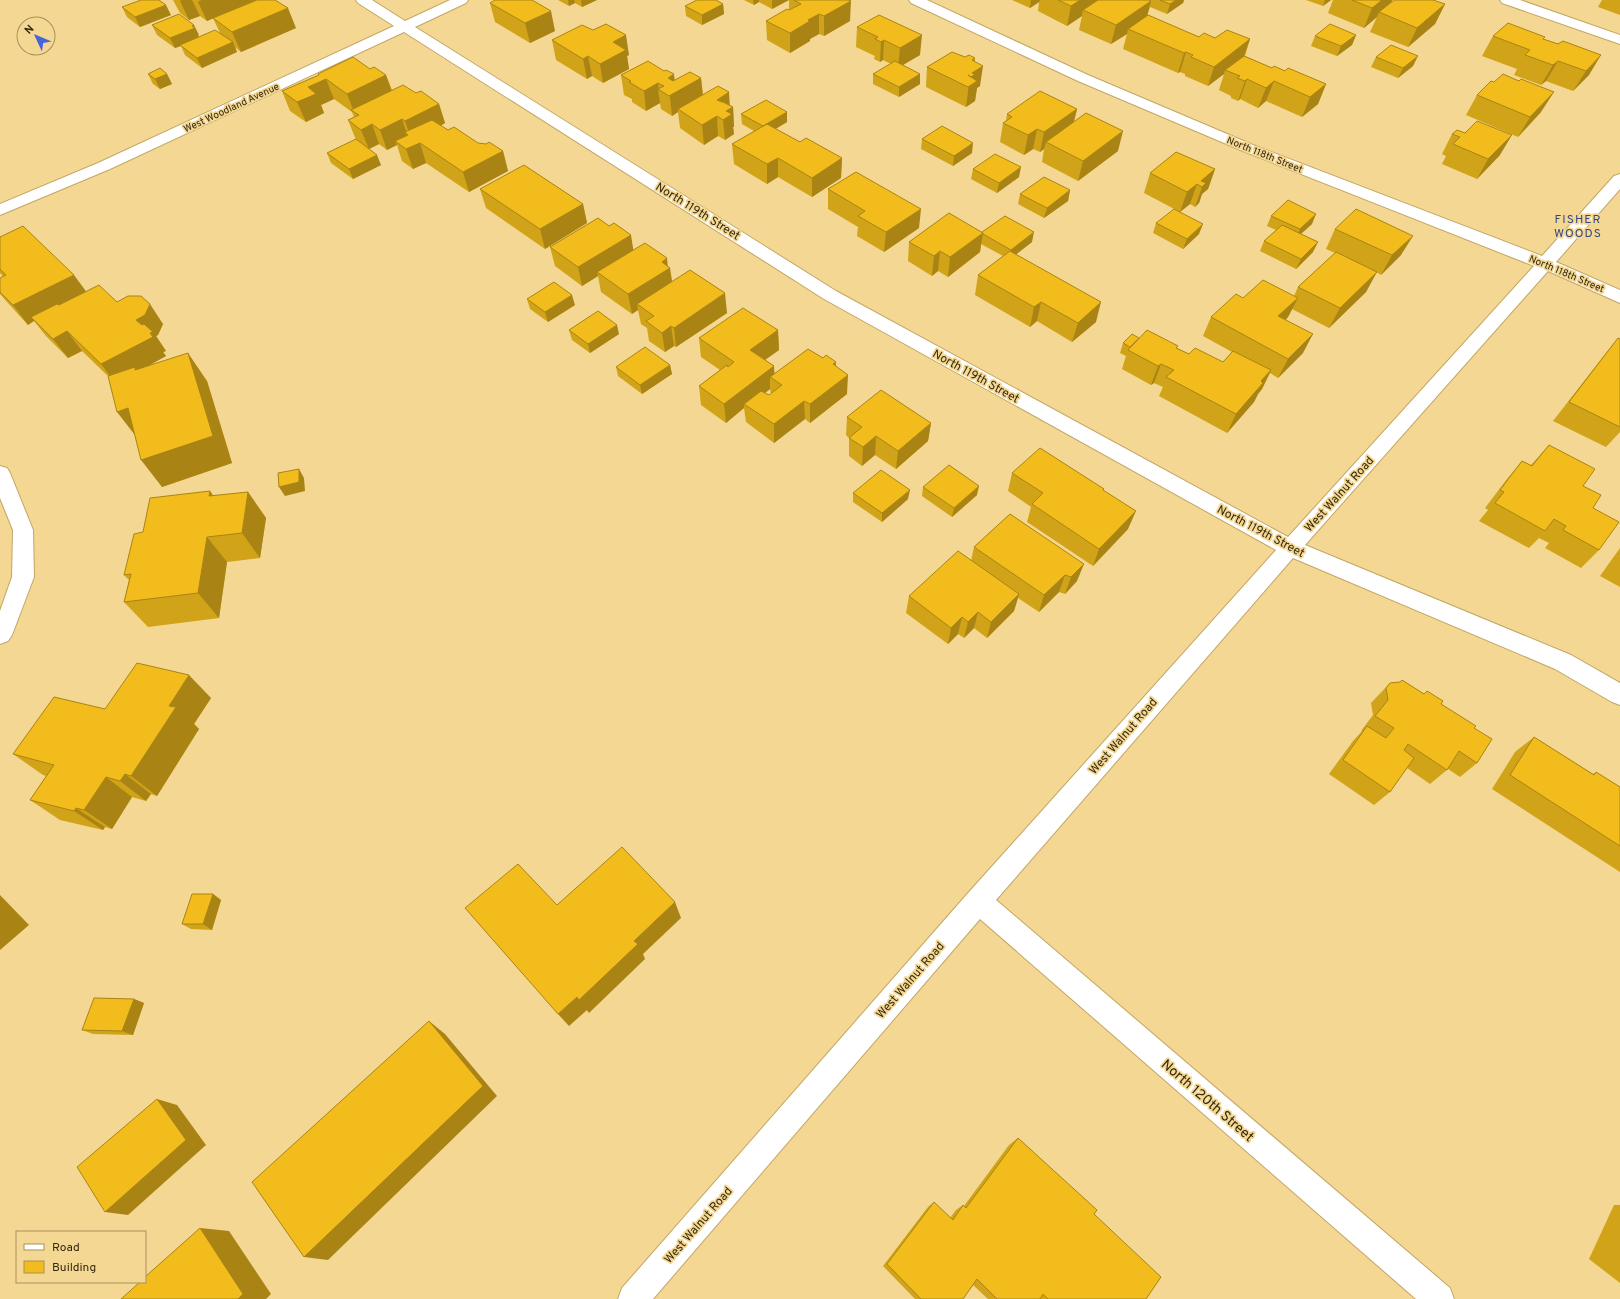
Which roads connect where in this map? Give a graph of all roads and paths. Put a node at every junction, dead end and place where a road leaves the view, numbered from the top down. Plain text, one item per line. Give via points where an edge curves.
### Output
1 (364, 0) edge
2 (460, 0) edge
3 (916, 0) edge
4 (1507, 0) edge
5 (405, 26) junction
6 (1620, 40) edge
7 (1620, 179) edge
8 (0, 210) edge
9 (1546, 264) junction
10 (1620, 297) edge
11 (0, 473) edge
12 (1290, 548) junction
13 (0, 635) edge
14 (1620, 695) edge
15 (978, 901) junction
16 (633, 1299) edge
17 (1439, 1299) edge

1 - 5 street, North 119th Street
2 - 5 street, West Woodland Avenue
3 - 9 street, North 118th Street via 1083,78 1241,145
4 - 6 street
5 - 8 street, West Woodland Avenue via 104,166
5 - 12 street, North 119th Street via 830,295
7 - 9 street, West Walnut Road
9 - 10 street, North 118th Street
9 - 12 street, West Walnut Road
11 - 13 street via 23,530 23,578
12 - 14 street, North 119th Street via 1563,662
12 - 15 street, West Walnut Road
15 - 16 street, West Walnut Road
15 - 17 street, North 120th Street

